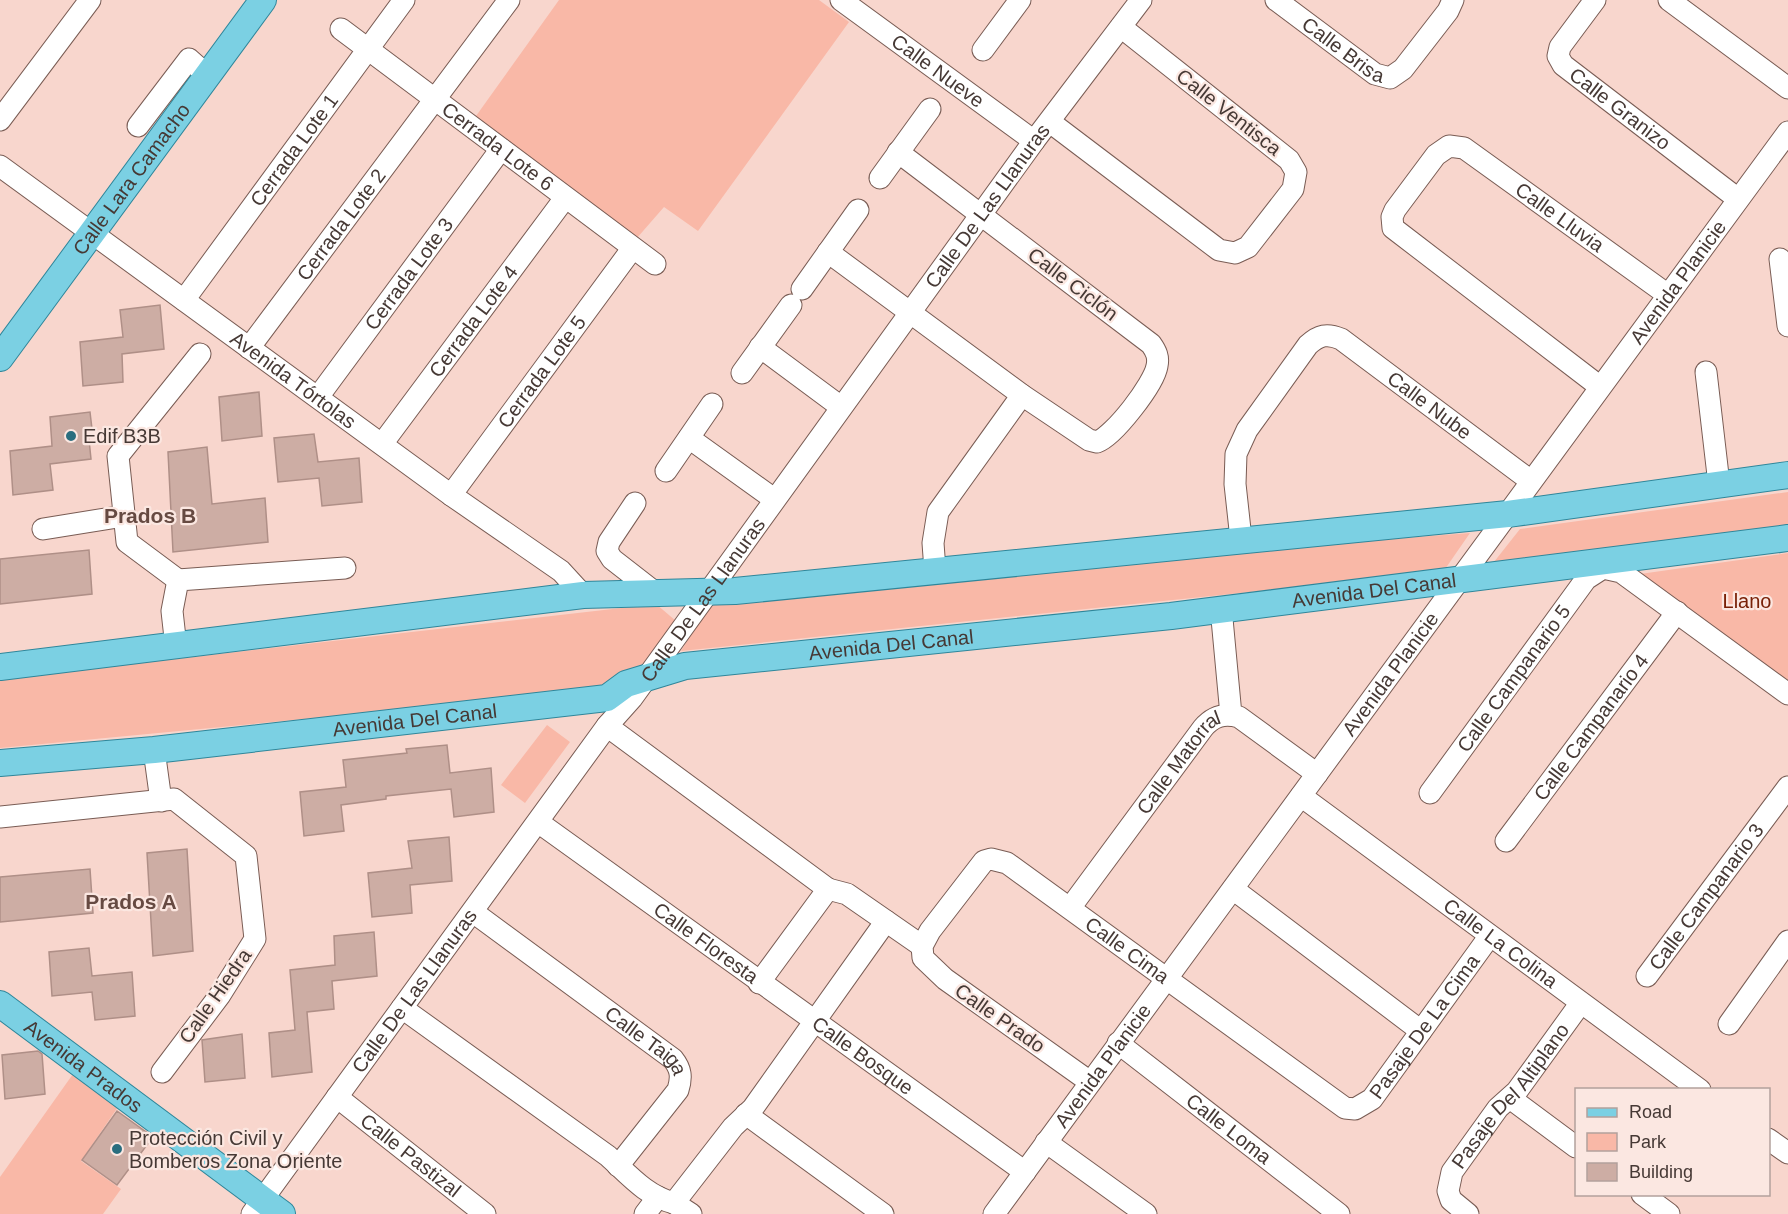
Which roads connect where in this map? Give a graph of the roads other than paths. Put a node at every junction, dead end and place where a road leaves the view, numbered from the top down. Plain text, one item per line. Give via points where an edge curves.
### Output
1 (90, 0) edge
2 (263, 0) edge
3 (404, 0) edge
4 (509, 0) edge
5 (841, 0) edge
6 (1020, 0) edge
7 (1141, 0) edge
8 (1276, 0) edge
9 (1453, 0) edge
10 (1594, 0) edge
11 (1669, 0) edge
12 (1121, 27) junction
13 (341, 29) dead end
14 (368, 50) junction
15 (983, 50) dead end
16 (207, 75) junction
17 (1788, 88) edge
18 (435, 100) junction
19 (930, 109) dead end
20 (0, 120) edge
21 (1050, 122) junction
22 (138, 126) dead end
23 (1788, 132) edge
24 (1034, 141) junction
25 (501, 149) junction
26 (898, 152) junction
27 (0, 166) edge
28 (880, 178) dead end
29 (565, 198) junction
30 (1738, 199) junction
31 (858, 210) dead end
32 (982, 215) junction
33 (90, 232) junction
34 (632, 249) junction
35 (828, 252) junction
36 (1780, 259) dead end
37 (655, 264) dead end
38 (1668, 295) junction
39 (184, 300) junction
40 (910, 312) junction
41 (1788, 326) edge
42 (760, 347) junction
43 (249, 348) junction
44 (200, 354) dead end
45 (0, 358) edge
46 (1706, 372) dead end
47 (742, 373) dead end
48 (1599, 387) junction
49 (1022, 395) junction
50 (318, 397) junction
51 (712, 404) dead end
52 (840, 407) junction
53 (689, 438) junction
54 (382, 444) junction
55 (666, 471) dead end
56 (1788, 475) edge
57 (1532, 481) junction
58 (1719, 484) junction
59 (451, 495) junction
60 (774, 499) junction
61 (635, 503) dead end
62 (1508, 513) junction
63 (124, 516) junction
64 (43, 529) dead end
65 (1788, 537) edge
66 (1241, 538) junction
67 (345, 568) dead end
68 (935, 570) junction
69 (178, 580) junction
70 (1459, 581) junction
71 (709, 590) junction
72 (657, 594) junction
73 (583, 595) junction
74 (1221, 608) junction
75 (1677, 612) junction
76 (176, 647) junction
77 (0, 667) edge
78 (649, 675) junction
79 (1788, 694) edge
80 (1231, 715) junction
81 (607, 726) junction
82 (154, 750) junction
83 (0, 763) edge
84 (1317, 774) junction
85 (1788, 787) edge
86 (1431, 793) dead end
87 (1301, 796) junction
88 (161, 801) junction
89 (0, 817) edge
90 (538, 822) junction
91 (1506, 840) dead end
92 (828, 889) junction
93 (1233, 889) junction
94 (1070, 908) junction
95 (473, 912) junction
96 (886, 921) junction
97 (1489, 937) junction
98 (1788, 941) edge
99 (922, 946) junction
100 (1647, 976) dead end
101 (1167, 979) junction
102 (759, 983) junction
103 (0, 1004) edge
104 (1580, 1004) junction
105 (402, 1008) junction
106 (815, 1023) junction
107 (1729, 1024) dead end
108 (1421, 1031) junction
109 (1118, 1043) junction
110 (162, 1072) dead end
111 (1090, 1082) junction
112 (1699, 1088) edge
113 (337, 1097) junction
114 (1510, 1098) junction
115 (1355, 1109) joint
116 (746, 1114) junction
117 (1770, 1140) edge
118 (1046, 1142) junction
119 (1575, 1146) edge
120 (1788, 1153) edge
121 (618, 1166) junction
122 (1025, 1172) junction
123 (1645, 1196) edge
124 (674, 1205) edge
125 (266, 1209) edge
126 (485, 1214) edge
127 (645, 1214) edge
128 (883, 1214) edge
129 (994, 1214) edge
130 (1146, 1214) edge
131 (1338, 1214) edge
132 (1468, 1214) edge
133 (1669, 1214) edge

1 - 20 street
2 - 16 main road, Calle Lara Camacho
3 - 14 street, Cerrada Lote 1
4 - 18 street, Cerrada Lote 2
5 - 24 street, Calle Nueve
6 - 15 street
7 - 12 street, Calle De Las Llanuras
8 - 9 street, Calle Brisa via 1375,74 1390,78 1403,69 1449,11
10 - 30 street, Calle Granizo via 1560,47 1558,56 1563,65
11 - 17 street
12 - 21 street, Calle De Las Llanuras
12 - 21 street, Calle Ventisca via 1289,160 1296,172 1293,189 1248,247 1227,253
13 - 14 street, Cerrada Lote 6
14 - 18 street, Cerrada Lote 6
14 - 39 street, Cerrada Lote 1
16 - 22 street via 189,59
16 - 33 main road, Calle Lara Camacho
18 - 25 street, Cerrada Lote 6
18 - 43 street, Cerrada Lote 2
19 - 26 street
21 - 24 street, Calle De Las Llanuras
23 - 30 street, Avenida Planicie
24 - 32 street, Calle De Las Llanuras
25 - 29 street, Cerrada Lote 6
25 - 50 street, Cerrada Lote 3
26 - 28 street
26 - 32 street, Calle Ciclón
27 - 33 street, Avenida Tórtolas
29 - 34 street, Cerrada Lote 6
29 - 54 street, Cerrada Lote 4
30 - 38 street, Avenida Planicie
31 - 35 street
32 - 40 street, Calle De Las Llanuras
32 - 49 street, Calle Ciclón via 1151,344 1158,358 1154,376 1111,435 1096,442 1082,437
33 - 39 street, Avenida Tórtolas
33 - 45 main road, Calle Lara Camacho
34 - 37 street, Cerrada Lote 6
34 - 59 street, Cerrada Lote 5
35 - 40 street
35 - 42 street
36 - 41 street
38 - 48 street, Avenida Planicie
38 - 48 street, Calle Lluvia via 1464,148 1449,146 1436,154 1395,210 1392,223 1397,233
39 - 43 street, Avenida Tórtolas
40 - 49 street
40 - 52 street, Calle De Las Llanuras
42 - 47 street
42 - 52 street
43 - 50 street, Avenida Tórtolas
44 - 63 street via 118,456
46 - 58 street
48 - 57 street, Avenida Planicie
49 - 68 street via 938,512 933,543
50 - 54 street, Avenida Tórtolas
51 - 53 street
52 - 60 street, Calle De Las Llanuras
53 - 55 street
53 - 60 street
54 - 59 street, Avenida Tórtolas
56 - 58 main road
57 - 62 street, Avenida Planicie
57 - 66 street, Calle Nube via 1341,339 1326,335 1308,345 1240,442 1234,466
58 - 62 main road
59 - 73 street, Avenida Tórtolas via 561,571
60 - 71 street, Calle De Las Llanuras
61 - 72 street via 609,542 608,551 612,559
62 - 66 main road
62 - 70 street, Avenida Planicie
63 - 64 street
63 - 69 street via 127,542
65 - 70 main road, Avenida Del Canal
66 - 68 main road
67 - 69 street
68 - 71 main road via 735,591
69 - 76 street via 171,612
70 - 74 main road, Avenida Del Canal
70 - 84 street, Avenida Planicie
71 - 72 main road
71 - 78 street, Calle De Las Llanuras
72 - 73 main road
73 - 76 main road
74 - 78 main road, Avenida Del Canal via 685,666
74 - 80 street
75 - 79 street
75 - 86 street, Calle Campanario 5 via 1621,572 1603,568 1586,579
75 - 91 street, Calle Campanario 4
76 - 77 main road
78 - 81 street, Calle De Las Llanuras
78 - 82 main road, Avenida Del Canal via 626,684 607,698
80 - 84 street, Calle Matorral
80 - 94 street, Calle Matorral via 1214,718 1203,728
81 - 90 street, Calle De Las Llanuras
81 - 92 street
82 - 83 main road, Avenida Del Canal
82 - 88 street
84 - 87 street, Avenida Planicie
85 - 100 street, Calle Campanario 3
87 - 93 street, Avenida Planicie
87 - 97 street, Calle La Colina
88 - 89 street
88 - 110 street, Calle Hiedra via 174,799 246,856 255,939 220,995
90 - 95 street, Calle De Las Llanuras
90 - 102 street, Calle Floresta
92 - 96 street via 847,894
92 - 102 street, Calle Floresta
93 - 101 street, Avenida Planicie
93 - 108 street
94 - 99 street, Calle Cima via 1007,863 991,859 977,867
94 - 101 street, Calle Cima
95 - 105 street, Calle De Las Llanuras
95 - 121 street, Calle Taiga via 679,1066 678,1090
96 - 99 street
96 - 106 street
97 - 104 street, Calle La Colina
97 - 108 street, Pasaje De La Cima
98 - 107 street
99 - 111 street, Calle Prado via 923,958 937,973
101 - 109 street, Avenida Planicie
101 - 115 street, Calle Cima via 1336,1104
102 - 106 street
103 - 125 main road, Avenida Prados
104 - 112 street, Calle La Colina
104 - 114 street, Pasaje Del Altiplano
105 - 113 street, Calle De Las Llanuras
105 - 121 street
106 - 116 street, Calle Bosque
106 - 122 street, Calle Bosque
108 - 115 street, Pasaje De La Cima via 1372,1099
109 - 111 street, Avenida Planicie
109 - 131 street, Calle Loma
111 - 118 street, Avenida Planicie
113 - 125 street, Calle De Las Llanuras
113 - 126 street, Calle Pastizal
114 - 119 street
114 - 132 street, Pasaje Del Altiplano via 1498,1108 1452,1172 1448,1191 1451,1200
116 - 124 street, Calle Bosque
116 - 128 street
117 - 120 street
118 - 122 street, Avenida Planicie
118 - 130 street
121 - 124 street
122 - 129 street, Avenida Planicie
123 - 133 street
124 - 127 street, Calle Bosque

